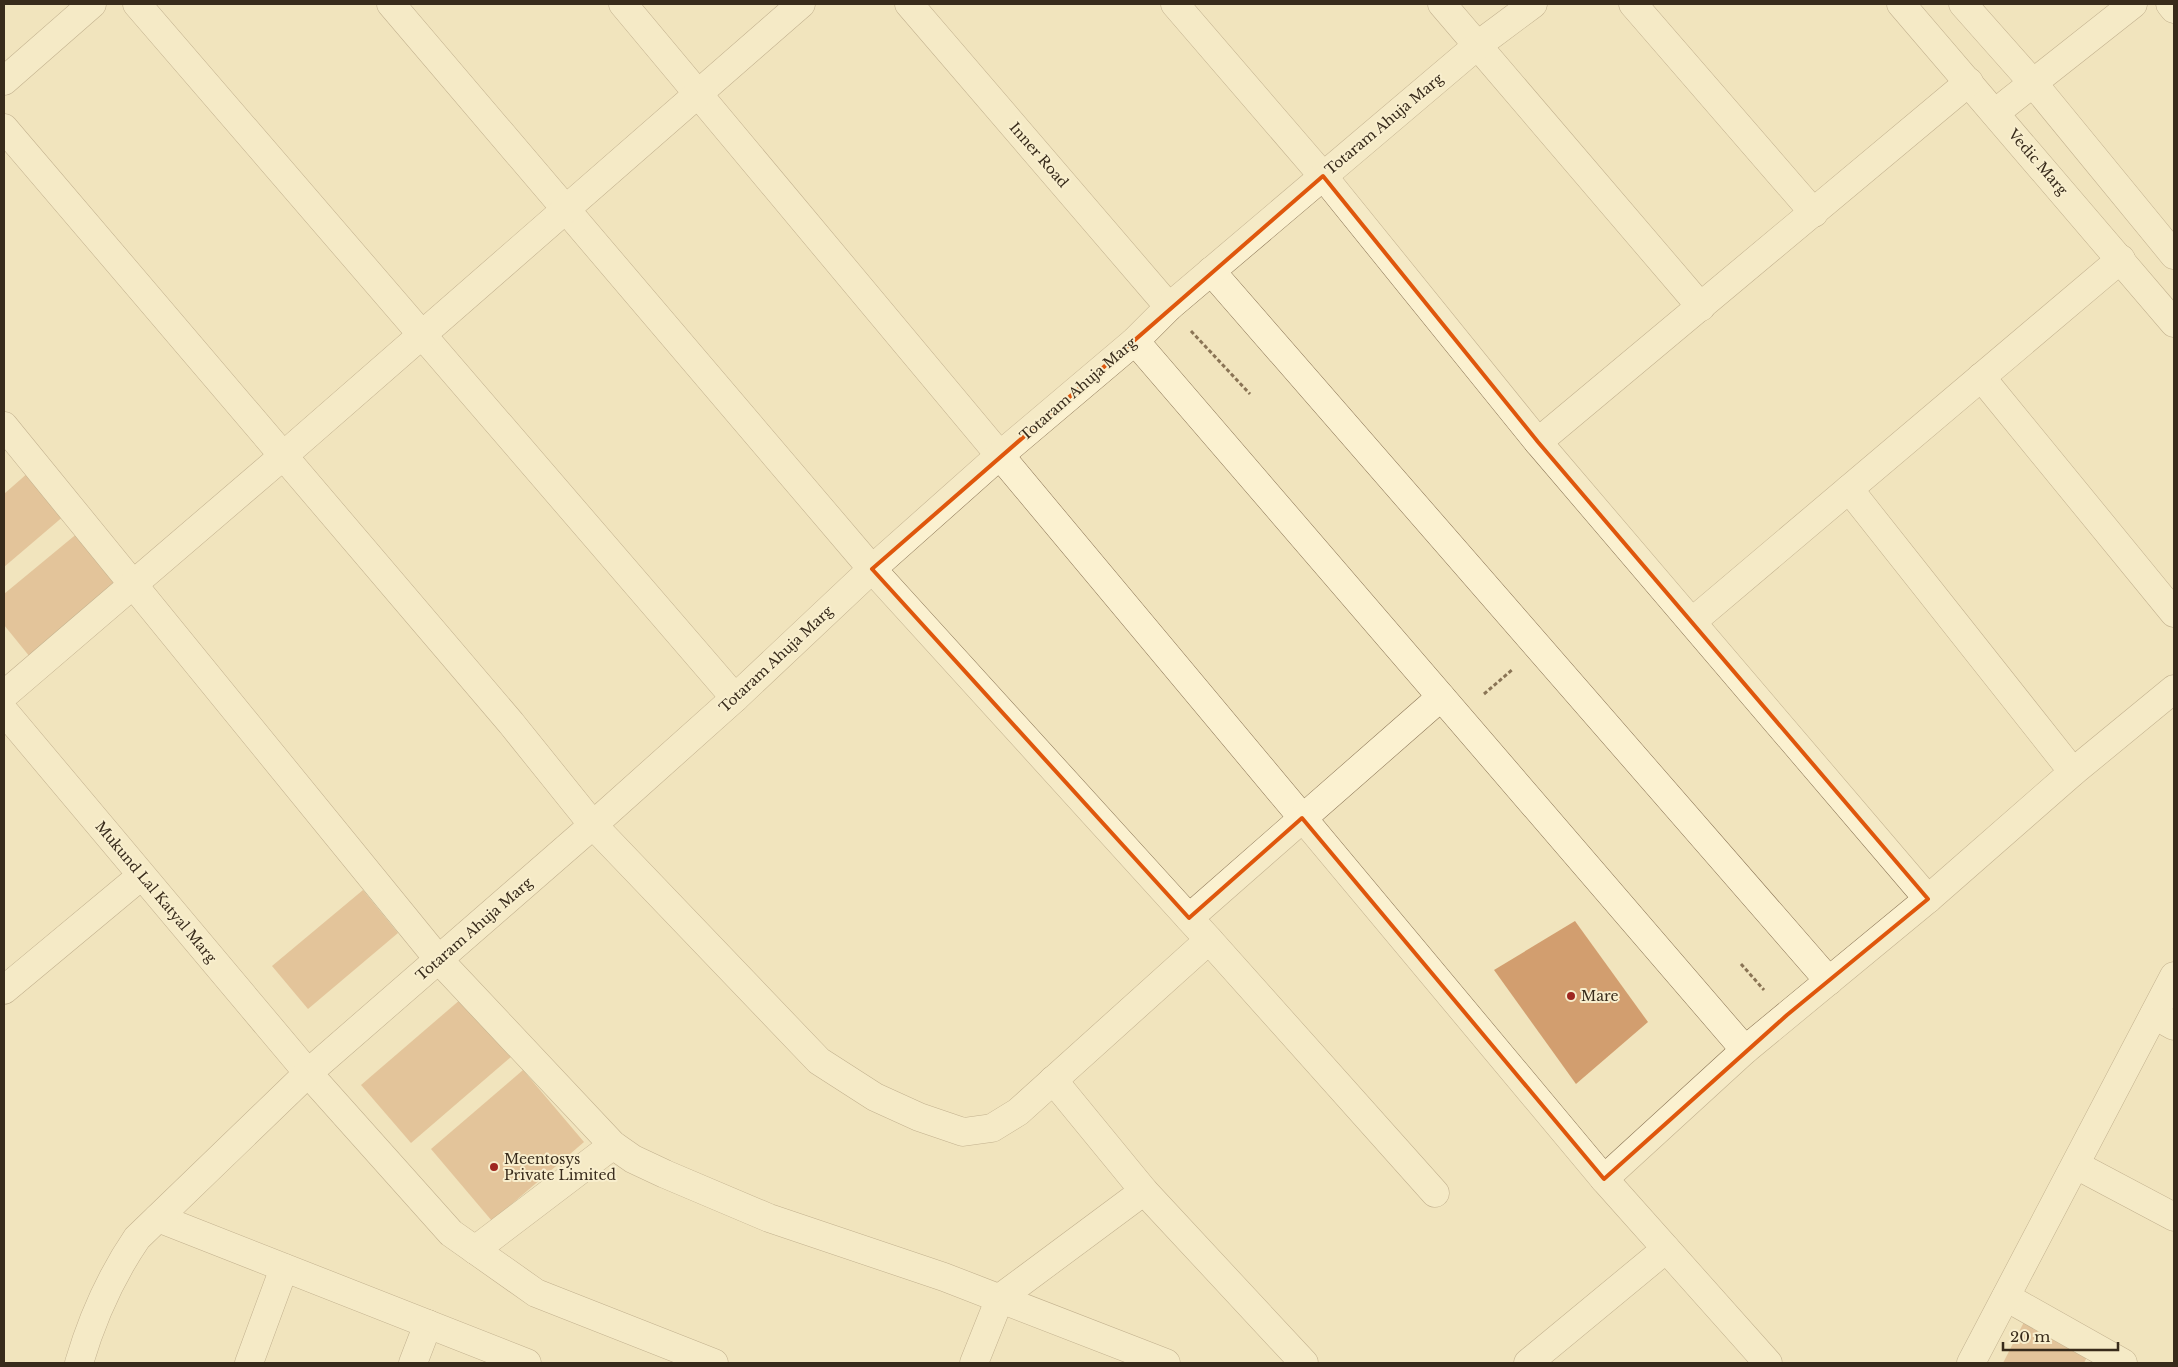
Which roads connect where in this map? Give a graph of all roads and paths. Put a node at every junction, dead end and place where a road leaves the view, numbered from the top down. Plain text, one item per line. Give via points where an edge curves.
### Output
1 (138, 4) edge
2 (391, 4) edge
3 (623, 4) edge
4 (801, 4) edge
5 (909, 4) edge
6 (1175, 4) edge
7 (1442, 4) edge
8 (1533, 4) edge
9 (1633, 4) edge
10 (1900, 4) edge
11 (1964, 4) edge
12 (2133, 4) edge
13 (2170, 4) edge
14 (84, 6) edge
15 (2174, 8) edge
16 (1478, 45) junction
17 (4, 81) edge
18 (1969, 82) junction
19 (2033, 83) junction
20 (699, 95) junction
21 (1996, 113) junction
22 (4, 128) edge
23 (1323, 176) junction
24 (567, 210) junction
25 (1814, 213) junction
26 (2174, 255) edge
27 (2121, 259) junction
28 (1211, 271) junction
29 (1169, 307) junction
30 (1701, 307) junction
31 (2174, 323) edge
32 (422, 335) junction
33 (1135, 341) junction
34 (1981, 377) junction
35 (1250, 394) dead end
36 (4, 426) edge
37 (1538, 442) junction
38 (283, 456) junction
39 (999, 456) junction
40 (1849, 489) junction
41 (872, 569) junction
42 (134, 585) junction
43 (2174, 613) edge
44 (1692, 621) junction
45 (1520, 663) dead end
46 (2174, 689) edge
47 (4, 695) edge
48 (1441, 697) junction
49 (735, 698) junction
50 (1478, 699) dead end
51 (4, 711) edge
52 (2073, 772) junction
53 (1302, 818) junction
54 (593, 825) junction
55 (142, 876) junction
56 (1928, 899) junction
57 (1189, 918) junction
58 (1209, 940) junction
59 (1748, 959) dead end
60 (438, 960) junction
61 (1741, 964) dead end
62 (2174, 976) edge
63 (1829, 981) junction
64 (4, 990) edge
65 (2164, 1021) edge
66 (1745, 1050) junction
67 (308, 1073) junction
68 (1053, 1080) junction
69 (613, 1145) junction
70 (2076, 1165) junction
71 (1604, 1179) junction
72 (1144, 1191) junction
73 (1435, 1193) dead end
74 (2174, 1217) edge
75 (158, 1218) junction
76 (1666, 1248) junction
77 (475, 1250) junction
78 (284, 1268) junction
79 (2006, 1297) junction
80 (1000, 1298) junction
81 (428, 1324) junction
82 (1756, 1359) edge
83 (79, 1363) edge
84 (248, 1363) edge
85 (413, 1363) edge
86 (527, 1363) edge
87 (714, 1363) edge
88 (974, 1363) edge
89 (1166, 1363) edge
90 (1304, 1363) edge
91 (1528, 1363) edge
92 (1971, 1363) edge
93 (2123, 1363) edge

1 - 32 street
2 - 24 street
3 - 20 street
4 - 20 street
5 - 29 street, Inner Road
6 - 23 street
7 - 16 street
8 - 16 street, Totaram Ahuja Marg
9 - 25 street
10 - 18 street, Vedic Marg
11 - 19 street
12 - 19 street
13 - 15 street
14 - 17 street
16 - 23 street, Totaram Ahuja Marg
16 - 30 street
18 - 21 street, Vedic Marg
18 - 25 street
19 - 21 street
19 - 26 street
20 - 24 street
20 - 39 street
21 - 27 street, Vedic Marg
22 - 38 street
23 - 28 street, Totaram Ahuja Marg
23 - 37 street
24 - 32 street
24 - 41 street
25 - 30 street
27 - 31 street, Vedic Marg
27 - 34 street
28 - 29 street, Totaram Ahuja Marg
28 - 63 street
29 - 33 street, Totaram Ahuja Marg
29 - 35 path
30 - 37 street
32 - 38 street
32 - 49 street
33 - 39 street, Totaram Ahuja Marg
33 - 48 street
34 - 40 street
34 - 43 street
36 - 42 street
37 - 44 street
38 - 42 street
38 - 54 street via 511,723
39 - 41 street, Totaram Ahuja Marg
39 - 53 street
40 - 44 street
40 - 52 street
41 - 49 street, Totaram Ahuja Marg
41 - 57 street
42 - 47 street
42 - 60 street
44 - 56 street
45 - 50 path
46 - 52 street
48 - 53 street
48 - 66 street
49 - 54 street, Totaram Ahuja Marg
51 - 55 street, Mukund Lal Katyal Marg
52 - 56 street
53 - 57 street
53 - 71 street
54 - 60 street, Totaram Ahuja Marg
54 - 68 street via 819,1061 875,1097 963,1132 992,1128 1018,1112
55 - 64 street
55 - 67 street, Mukund Lal Katyal Marg
56 - 63 street
57 - 58 street
58 - 68 street
58 - 73 street
59 - 61 path
60 - 67 street, Totaram Ahuja Marg
60 - 69 street
62 - 65 street
63 - 66 street
65 - 70 street
66 - 71 street
67 - 75 street, Totaram Ahuja Marg
67 - 77 street, Mukund Lal Katyal Marg via 451,1233
68 - 72 street
69 - 77 street
69 - 80 street via 665,1174 769,1218
70 - 74 street
70 - 79 street
71 - 76 street
72 - 80 street
72 - 90 street
75 - 78 street
75 - 83 street, Totaram Ahuja Marg via 137,1238 118,1265
76 - 82 street
76 - 91 street
77 - 87 street, Mukund Lal Katyal Marg via 536,1293
78 - 81 street
78 - 84 street
79 - 92 street
79 - 93 street
80 - 88 street
80 - 89 street
81 - 85 street
81 - 86 street

